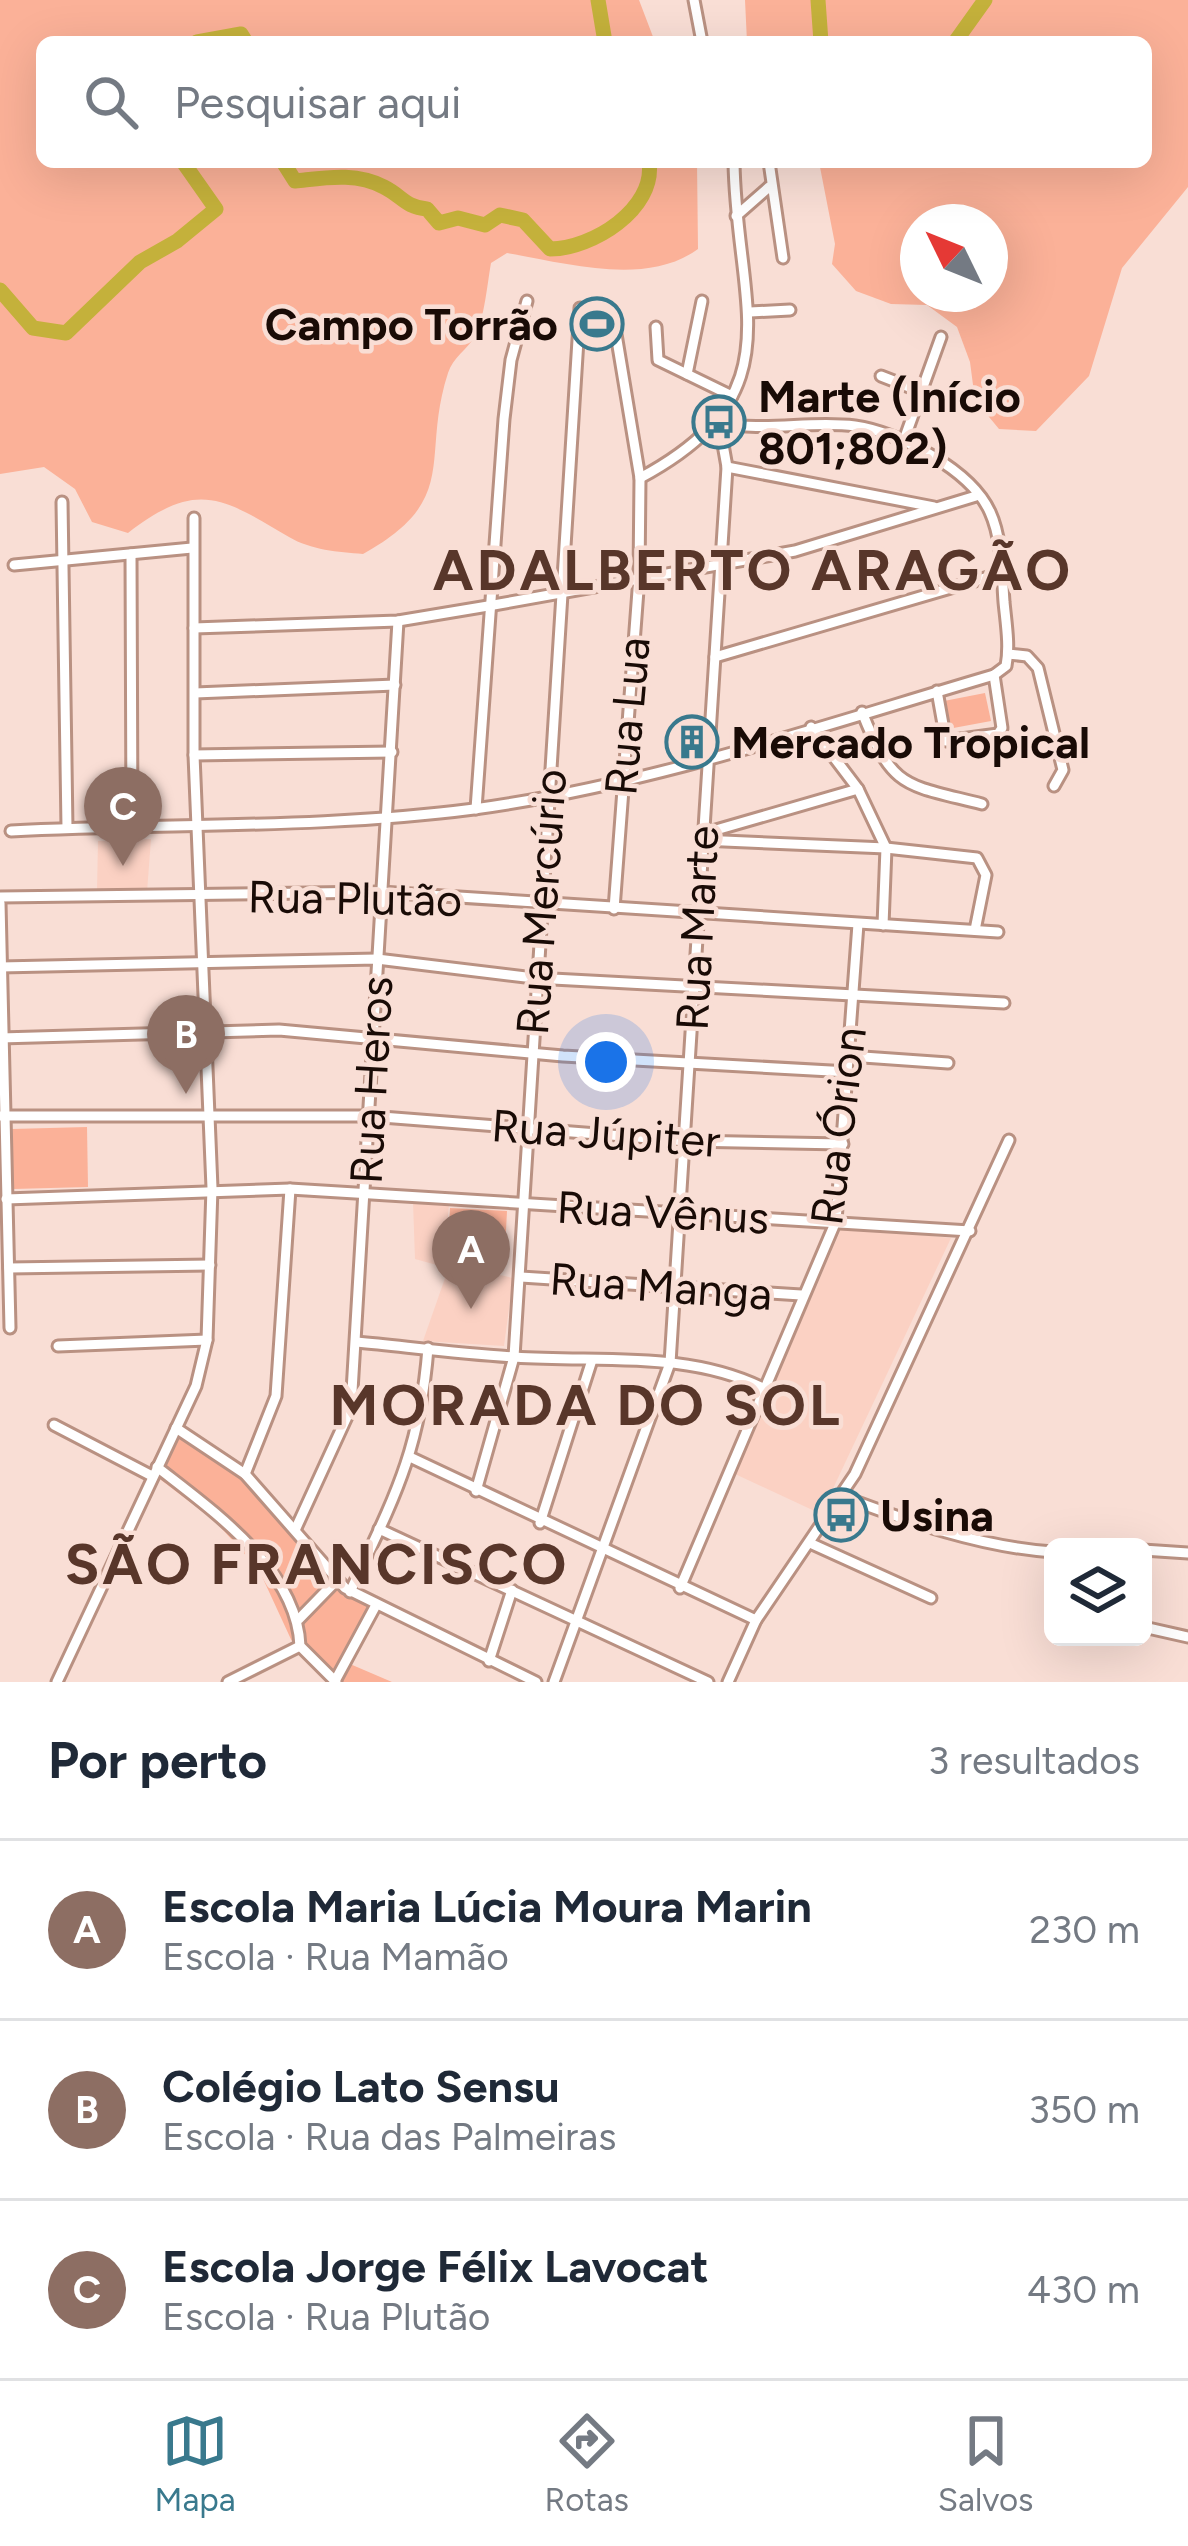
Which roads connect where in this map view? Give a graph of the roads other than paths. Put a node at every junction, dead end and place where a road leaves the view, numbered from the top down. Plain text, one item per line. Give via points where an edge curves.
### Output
1 (694, 0) edge
2 (701, 36) edge
3 (734, 168) edge
4 (769, 168) edge
5 (769, 187) junction
6 (736, 216) junction
7 (783, 258) dead end
8 (527, 301) dead end
9 (702, 301) dead end
10 (580, 308) dead end
11 (612, 310) dead end
12 (790, 310) dead end
13 (749, 312) junction
14 (656, 327) dead end
15 (940, 338) dead end
16 (687, 374) junction
17 (881, 376) dead end
18 (922, 392) junction
19 (732, 396) junction
20 (718, 422) junction
21 (904, 437) junction
22 (728, 467) junction
23 (640, 478) junction
24 (976, 496) junction
25 (62, 502) dead end
26 (937, 507) junction
27 (194, 518) dead end
28 (192, 548) junction
29 (131, 554) junction
30 (66, 561) junction
31 (722, 563) junction
32 (14, 566) dead end
33 (1002, 573) junction
34 (639, 577) junction
35 (560, 590) junction
36 (488, 606) junction
37 (398, 621) junction
38 (194, 628) junction
39 (715, 657) junction
40 (1007, 660) junction
41 (994, 675) junction
42 (394, 685) junction
43 (937, 692) junction
44 (195, 693) junction
45 (862, 712) junction
46 (811, 727) junction
47 (392, 752) junction
48 (194, 755) junction
49 (706, 759) junction
50 (620, 778) junction
51 (1054, 786) dead end
52 (858, 789) junction
53 (550, 795) junction
54 (982, 804) dead end
55 (476, 808) junction
56 (386, 818) junction
57 (196, 824) junction
58 (67, 828) junction
59 (132, 828) junction
60 (11, 831) dead end
61 (702, 837) junction
62 (886, 848) junction
63 (381, 892) junction
64 (201, 895) junction
65 (0, 900) edge
66 (541, 906) junction
67 (614, 909) junction
68 (696, 915) junction
69 (858, 924) junction
70 (883, 925) junction
71 (975, 930) junction
72 (998, 932) dead end
73 (377, 959) junction
74 (202, 961) junction
75 (0, 967) edge
76 (534, 978) junction
77 (691, 989) junction
78 (852, 996) junction
79 (1004, 1003) dead end
80 (202, 1034) junction
81 (374, 1037) junction
82 (2, 1038) edge
83 (530, 1053) junction
84 (849, 1056) junction
85 (689, 1064) junction
86 (948, 1064) dead end
87 (849, 1072) junction
88 (208, 1114) junction
89 (1, 1116) edge
90 (369, 1116) junction
91 (524, 1128) junction
92 (1009, 1140) dead end
93 (687, 1141) junction
94 (843, 1144) junction
95 (212, 1188) junction
96 (290, 1189) junction
97 (364, 1193) junction
98 (6, 1199) junction
99 (521, 1204) junction
100 (680, 1211) junction
101 (836, 1222) junction
102 (970, 1232) junction
103 (210, 1265) junction
104 (9, 1268) junction
105 (521, 1277) junction
106 (677, 1291) junction
107 (801, 1294) junction
108 (10, 1328) dead end
109 (207, 1340) junction
110 (356, 1342) junction
111 (58, 1346) dead end
112 (428, 1348) junction
113 (514, 1357) junction
114 (592, 1360) junction
115 (670, 1363) junction
116 (763, 1388) junction
117 (55, 1425) dead end
118 (176, 1428) junction
119 (412, 1458) junction
120 (155, 1472) junction
121 (245, 1474) junction
122 (476, 1491) junction
123 (842, 1496) junction
124 (540, 1523) junction
125 (296, 1528) junction
126 (379, 1529) junction
127 (812, 1544) junction
128 (1044, 1551) edge
129 (1152, 1551) edge
130 (605, 1553) junction
131 (1188, 1553) edge
132 (336, 1581) junction
133 (680, 1588) junction
134 (512, 1591) junction
135 (350, 1592) junction
136 (931, 1598) dead end
137 (376, 1605) junction
138 (299, 1619) junction
139 (581, 1620) junction
140 (756, 1620) junction
141 (1152, 1629) edge
142 (1188, 1637) edge
143 (299, 1646) junction
144 (489, 1661) junction
145 (57, 1682) edge
146 (227, 1682) edge
147 (336, 1682) edge
148 (536, 1682) edge
149 (554, 1682) edge
150 (708, 1682) edge
151 (728, 1682) edge

1 - 2 street
3 - 6 street
4 - 5 street
5 - 6 street
5 - 7 street
6 - 13 street
8 - 36 street via 512,359
9 - 16 street
10 - 35 street, Rua Mercúrio
11 - 23 street, Rua Lua
12 - 13 street
13 - 19 street via 749,350
14 - 16 street via 658,360
15 - 18 street
16 - 19 street
17 - 18 street
18 - 21 street
19 - 20 street
20 - 21 street via 833,423
20 - 22 street, Rua Marte
20 - 23 street
21 - 24 street
22 - 26 street
22 - 31 street, Rua Marte
23 - 34 street, Rua Lua
24 - 26 street
24 - 33 street via 991,514
25 - 30 street
26 - 31 street via 828,542
27 - 28 street
28 - 29 street
28 - 38 street
29 - 30 street
29 - 59 street
30 - 32 street
30 - 58 street
31 - 34 street
31 - 39 street, Rua Marte
33 - 39 street
33 - 40 street
34 - 35 street
34 - 50 street, Rua Lua
35 - 36 street
35 - 53 street, Rua Mercúrio
36 - 37 street
36 - 55 street
37 - 38 street
37 - 42 street, Rua Heros
38 - 44 street
39 - 49 street, Rua Marte
40 - 41 street
40 - 51 street via 1027,656 1038,668 1063,770
41 - 43 street
41 - 43 street via 998,734 946,741
42 - 44 street
42 - 47 street, Rua Heros
43 - 45 street
44 - 48 street
45 - 46 street
45 - 54 street via 897,779
46 - 49 street
46 - 52 street
47 - 48 street
47 - 56 street, Rua Heros
48 - 57 street
49 - 50 street
49 - 61 street, Rua Marte
50 - 53 street
50 - 67 street, Rua Lua
52 - 61 street
52 - 62 street
53 - 55 street
53 - 66 street, Rua Mercúrio
55 - 56 street
56 - 57 street
56 - 63 street, Rua Heros
57 - 59 street
57 - 64 street
58 - 59 street
58 - 60 street
61 - 62 street
61 - 68 street, Rua Marte
62 - 70 street
62 - 71 street via 977,858 986,875
63 - 64 street, Rua Plutão
63 - 66 street, Rua Plutão
63 - 73 street, Rua Heros
64 - 65 street, Rua Plutão
64 - 74 street
65 - 75 street
66 - 67 street, Rua Plutão
66 - 76 street, Rua Mercúrio
67 - 68 street, Rua Plutão
68 - 69 street, Rua Plutão
68 - 77 street, Rua Marte
69 - 70 street, Rua Plutão
69 - 78 street, Rua Órion
70 - 71 street, Rua Plutão
71 - 72 street, Rua Plutão
73 - 74 street
73 - 76 street
73 - 81 street, Rua Heros
74 - 75 street
74 - 80 street
75 - 82 street
76 - 77 street
76 - 83 street, Rua Mercúrio
77 - 78 street
77 - 85 street, Rua Marte
78 - 79 street
78 - 84 street, Rua Órion
80 - 81 street
80 - 82 street
80 - 88 street
81 - 83 street
81 - 90 street, Rua Heros
82 - 89 street
83 - 85 street
83 - 91 street, Rua Mercúrio
84 - 86 street
84 - 87 street, Rua Órion
85 - 87 street
85 - 93 street, Rua Marte
87 - 94 street, Rua Órion
88 - 89 street, Rua Júpiter
88 - 90 street, Rua Júpiter
88 - 95 street
89 - 98 street
90 - 91 street, Rua Júpiter
90 - 97 street, Rua Heros
91 - 93 street, Rua Júpiter
91 - 99 street, Rua Mercúrio
92 - 102 street
93 - 94 street, Rua Júpiter
93 - 100 street, Rua Marte
94 - 101 street, Rua Órion
95 - 96 street, Rua Vênus
95 - 98 street, Rua Vênus
95 - 103 street
96 - 97 street, Rua Vênus
96 - 121 street via 276,1396
97 - 99 street, Rua Vênus
97 - 110 street, Rua Heros
98 - 104 street
99 - 100 street, Rua Vênus
99 - 105 street, Rua Mercúrio
100 - 101 street, Rua Vênus
100 - 106 street, Rua Marte
101 - 102 street, Rua Vênus
101 - 107 street, Rua Órion
102 - 123 street
103 - 104 street
103 - 109 street
104 - 108 street
105 - 106 street, Rua Manga
105 - 113 street, Rua Mercúrio
106 - 107 street, Rua Manga
106 - 115 street, Rua Marte
107 - 116 street, Rua Órion
109 - 111 street
109 - 118 street
110 - 112 street
110 - 125 street, Rua Heros via 344,1432
112 - 113 street
112 - 119 street
113 - 114 street
113 - 122 street, Rua Mercúrio
114 - 115 street
114 - 124 street
115 - 116 street via 720,1370
115 - 130 street, Rua Marte
116 - 133 street, Rua Órion
117 - 120 street
118 - 120 street
118 - 121 street
119 - 122 street
119 - 126 street
120 - 138 street via 255,1553
120 - 145 street
121 - 125 street
122 - 124 street
123 - 127 street
123 - 128 street via 935,1529
124 - 130 street
125 - 132 street
126 - 134 street
126 - 135 street
127 - 136 street
127 - 140 street
129 - 131 street
130 - 133 street
130 - 139 street, Rua Marte
132 - 135 street
132 - 138 street
133 - 140 street
134 - 139 street
134 - 144 street
135 - 137 street
137 - 144 street
137 - 147 street
138 - 143 street
139 - 149 street, Rua Marte
139 - 150 street
140 - 151 street
141 - 142 street
143 - 146 street
143 - 147 street
144 - 148 street

